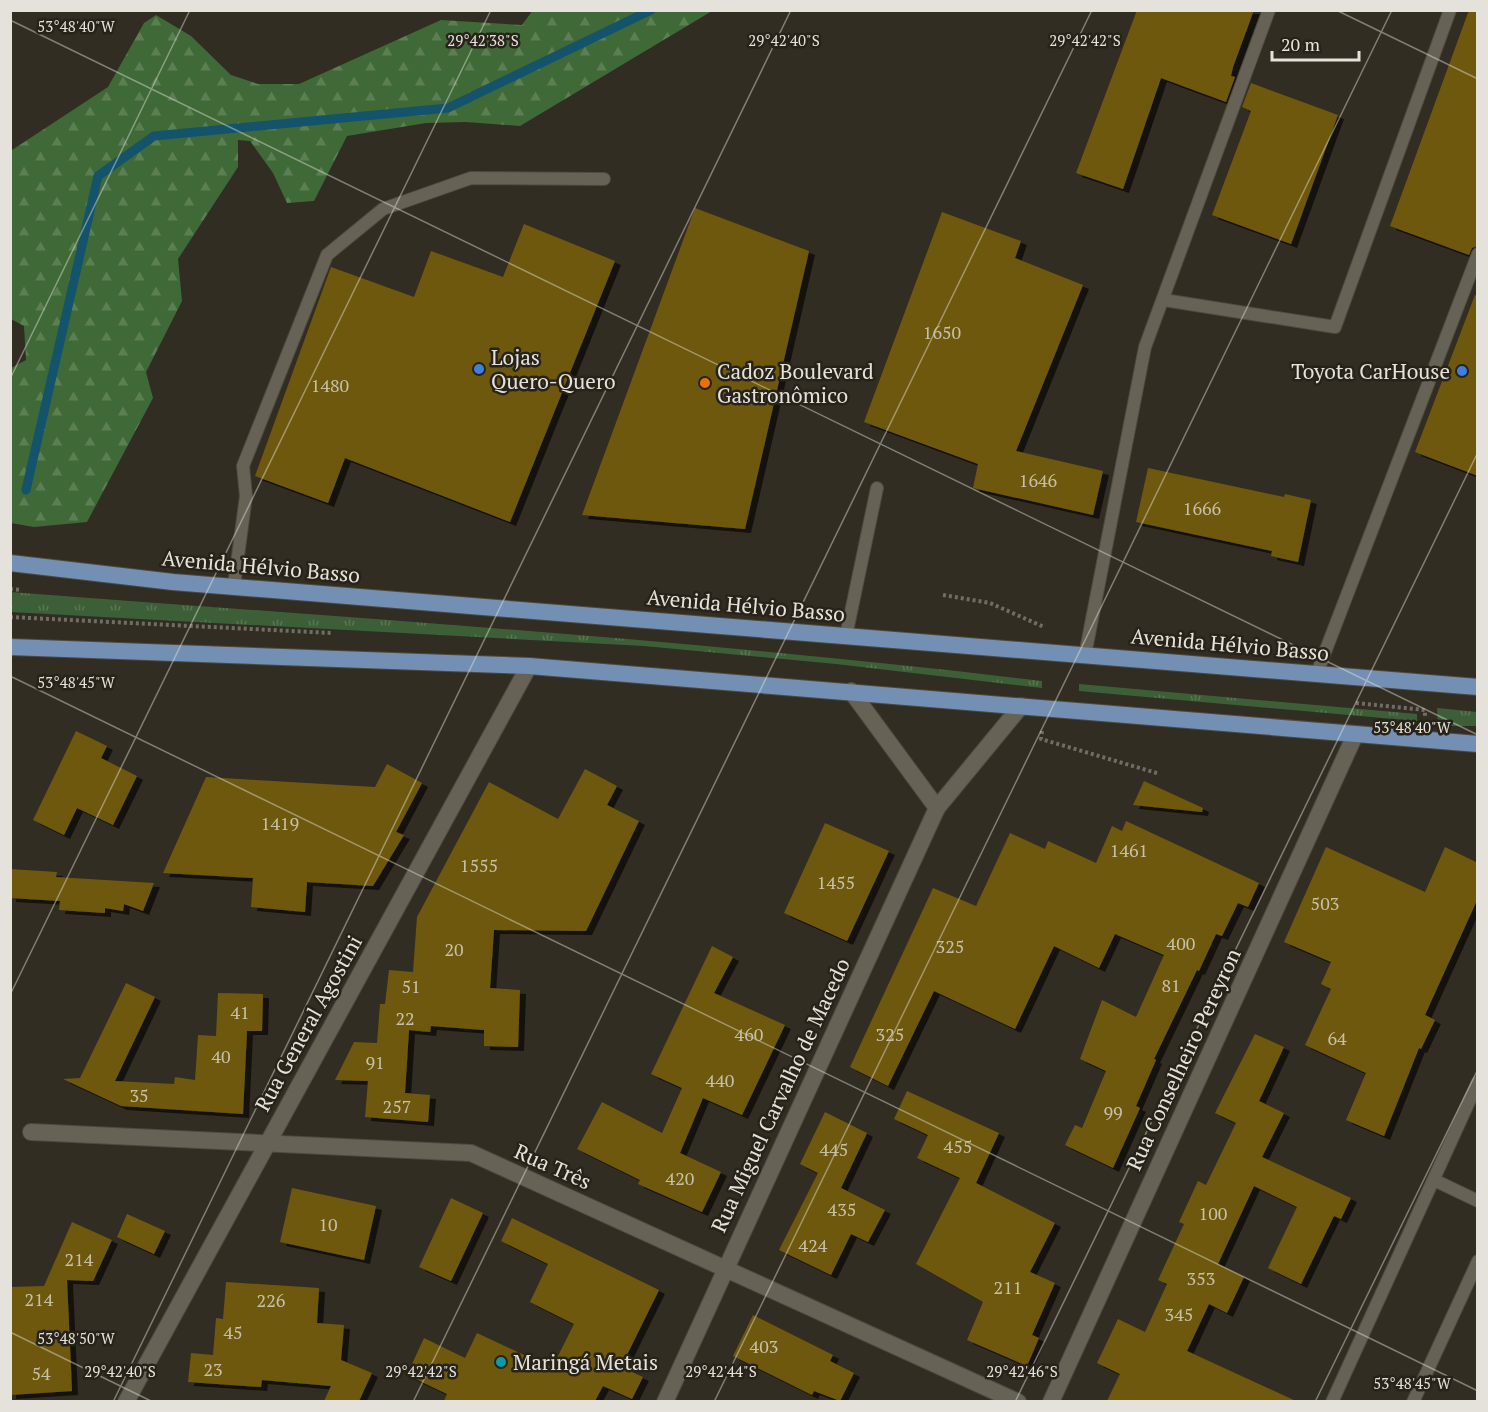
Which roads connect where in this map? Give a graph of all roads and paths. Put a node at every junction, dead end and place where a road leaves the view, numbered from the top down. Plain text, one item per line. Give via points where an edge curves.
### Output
1 (1269, 10) edge
2 (1450, 10) edge
3 (604, 179) dead end
4 (1478, 254) edge
5 (1164, 300) junction
6 (877, 488) dead end
7 (10, 563) edge
8 (234, 586) junction
9 (846, 636) junction
10 (10, 647) edge
11 (1085, 655) junction
12 (529, 666) junction
13 (1317, 673) junction
14 (1478, 687) edge
15 (851, 691) junction
16 (1021, 706) junction
17 (1355, 735) junction
18 (1478, 744) edge
19 (937, 807) junction
20 (1478, 1082) edge
21 (32, 1132) dead end
22 (267, 1143) junction
23 (1434, 1180) junction
24 (1478, 1201) edge
25 (1478, 1261) edge
26 (726, 1269) junction
27 (126, 1401) edge
28 (665, 1401) edge
29 (1018, 1401) edge
30 (1051, 1401) edge
31 (1332, 1401) edge
32 (1413, 1401) edge

1 - 5 lane
2 - 5 lane via 1335,327
3 - 8 lane via 471,178 383,208 327,255 243,466 246,496
4 - 13 lane
5 - 11 lane via 1145,348
6 - 9 lane
7 - 8 main road, Avenida Hélvio Basso
8 - 9 main road, Avenida Hélvio Basso
9 - 11 main road, Avenida Hélvio Basso
10 - 12 main road
11 - 13 main road, Avenida Hélvio Basso
12 - 15 main road
12 - 22 street, Rua General Agostini
13 - 14 main road, Avenida Hélvio Basso
15 - 16 main road
15 - 19 street
16 - 17 main road
16 - 19 street, Rua Miguel Carvalho de Macedo
17 - 18 main road
17 - 30 street, Rua Conselheiro Pereyron
19 - 26 street, Rua Miguel Carvalho de Macedo
20 - 23 lane
21 - 22 street, Rua Três
22 - 26 street, Rua Três via 471,1153
22 - 27 street, Rua General Agostini
23 - 24 lane
23 - 31 lane
25 - 32 lane
26 - 28 street, Rua Miguel Carvalho de Macedo
26 - 29 street, Rua Três

